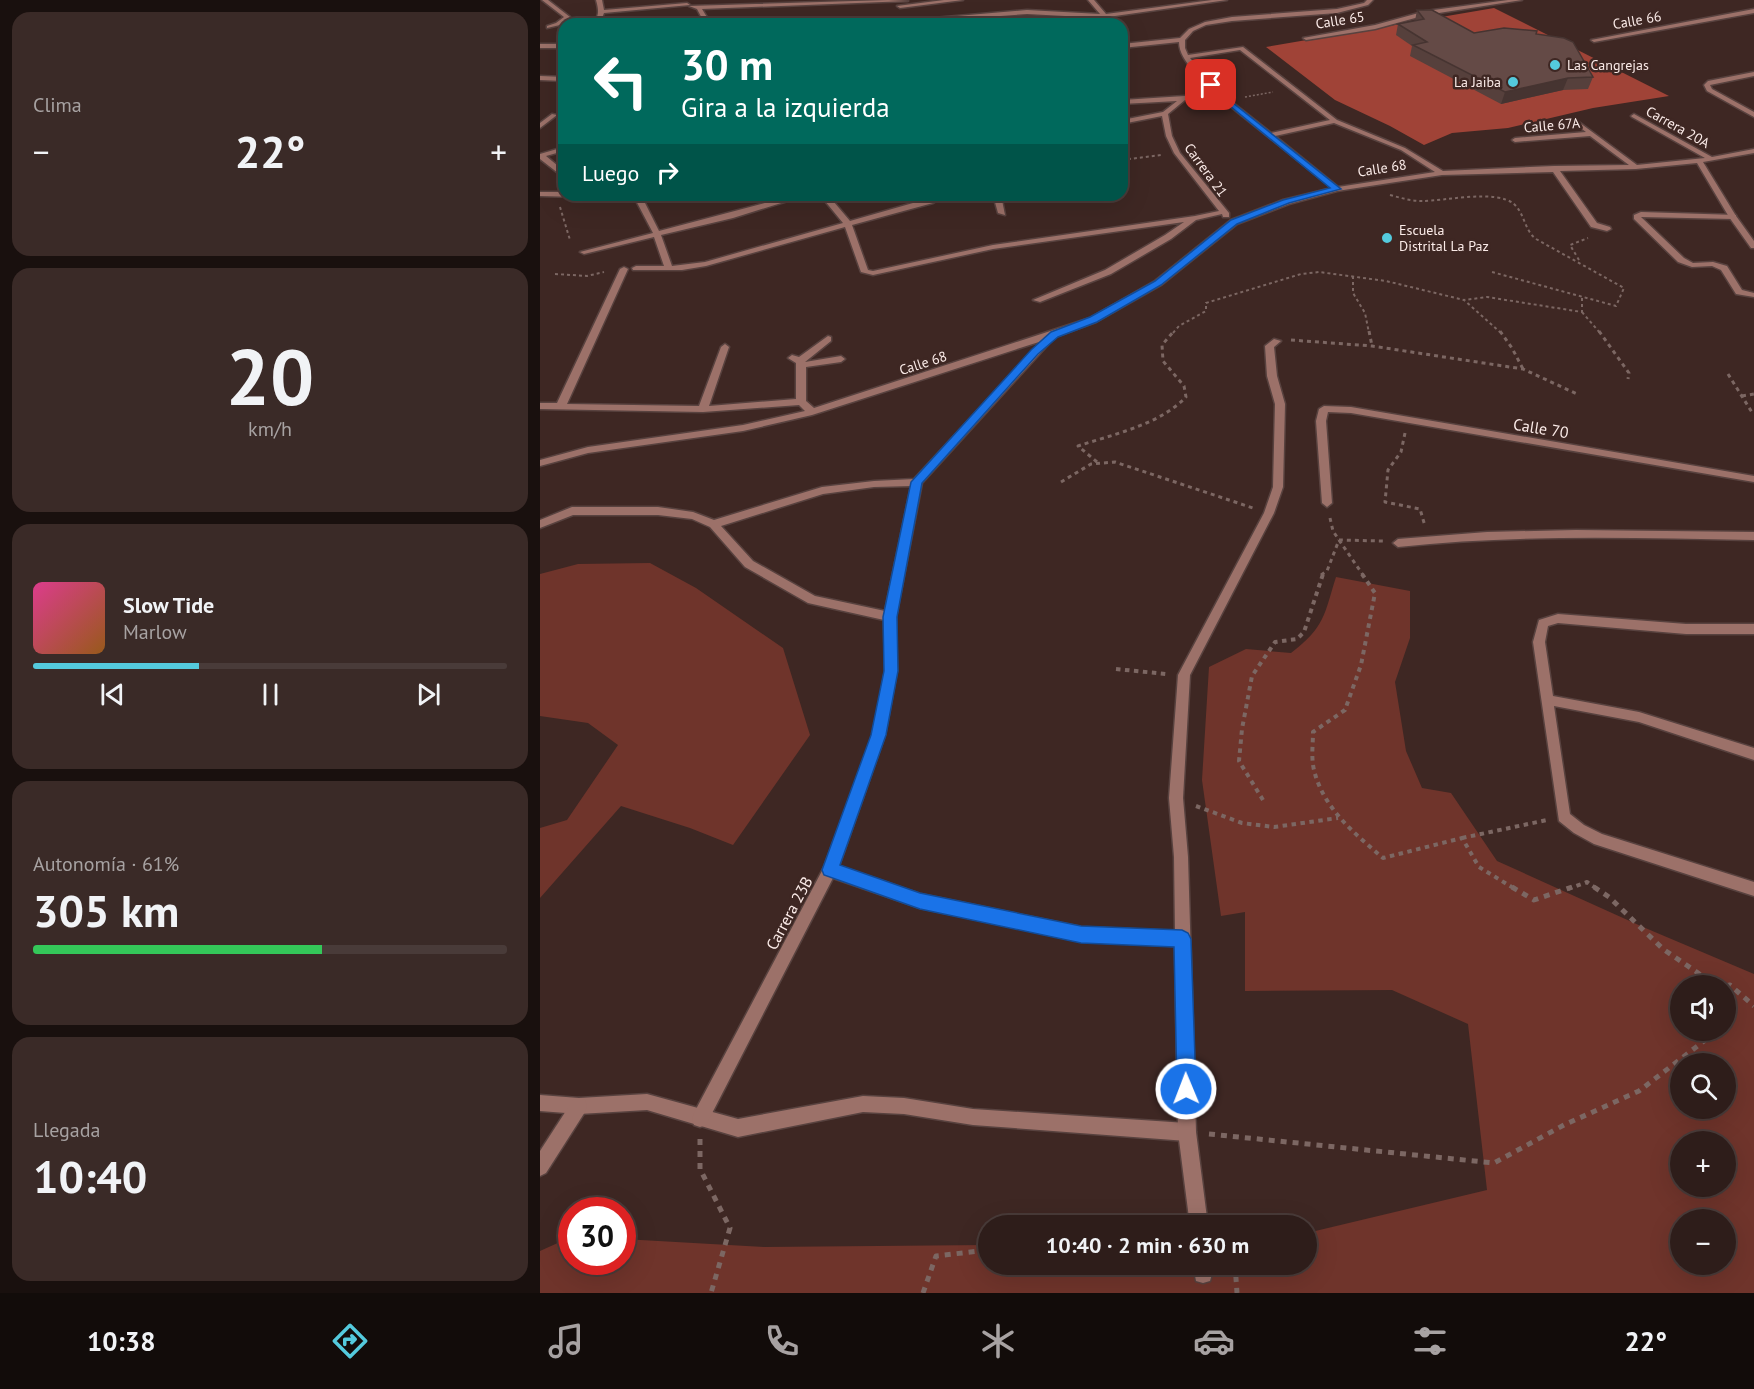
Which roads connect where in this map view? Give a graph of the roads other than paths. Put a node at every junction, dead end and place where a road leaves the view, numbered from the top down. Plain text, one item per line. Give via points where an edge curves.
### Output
1 (545, 0) edge
2 (598, 0) edge
3 (680, 0) edge
4 (960, 0) edge
5 (1091, 0) edge
6 (1224, 0) edge
7 (1370, 0) edge
8 (1519, 0) edge
9 (779, 2) edge
10 (904, 2) edge
11 (687, 5) junction
12 (699, 8) junction
13 (602, 12) junction
14 (894, 12) dead end
15 (1754, 12) edge
16 (1103, 16) junction
17 (566, 18) edge
18 (600, 18) edge
19 (704, 18) edge
20 (948, 18) edge
21 (558, 24) edge
22 (549, 27) junction
23 (558, 27) edge
24 (540, 28) edge
25 (1306, 38) dead end
26 (1182, 40) junction
27 (1594, 40) dead end
28 (1128, 45) edge
29 (540, 46) edge
30 (558, 46) edge
31 (1186, 57) junction
32 (1754, 74) edge
33 (540, 78) edge
34 (558, 79) edge
35 (1224, 98) junction
36 (1183, 99) junction
37 (1128, 102) edge
38 (1165, 114) junction
39 (554, 115) dead end
40 (1754, 115) edge
41 (1634, 116) dead end
42 (1128, 121) edge
43 (1335, 121) junction
44 (1576, 122) dead end
45 (540, 126) edge
46 (1591, 134) junction
47 (1272, 135) junction
48 (1515, 140) dead end
49 (558, 151) edge
50 (1754, 151) edge
51 (541, 156) edge
52 (1710, 159) junction
53 (1699, 161) junction
54 (1636, 167) junction
55 (1554, 168) junction
56 (558, 170) edge
57 (1442, 173) junction
58 (1337, 189) junction
59 (540, 194) edge
60 (558, 195) edge
61 (640, 201) edge
62 (781, 201) edge
63 (829, 201) edge
64 (930, 201) edge
65 (999, 201) edge
66 (1222, 212) junction
67 (1002, 213) dead end
68 (1733, 217) junction
69 (1195, 218) junction
70 (1234, 222) junction
71 (848, 224) junction
72 (1607, 230) road end
73 (657, 234) junction
74 (1754, 246) edge
75 (584, 252) dead end
76 (636, 268) dead end
77 (669, 268) junction
78 (624, 269) road end
79 (1754, 296) edge
80 (1037, 300) dead end
81 (1054, 334) junction
82 (828, 339) dead end
83 (1277, 341) road end
84 (725, 347) dead end
85 (841, 359) dead end
86 (797, 361) junction
87 (801, 402) junction
88 (540, 406) edge
89 (561, 406) junction
90 (703, 409) junction
91 (812, 412) junction
92 (540, 463) edge
93 (1754, 479) edge
94 (917, 482) junction
95 (1327, 503) road end
96 (540, 524) edge
97 (714, 524) junction
98 (1754, 536) edge
99 (1398, 543) road end
100 (890, 617) junction
101 (1754, 629) edge
102 (1549, 700) junction
103 (1754, 754) edge
104 (830, 870) junction
105 (1754, 889) edge
106 (1182, 939) junction
107 (540, 1102) edge
108 (579, 1106) junction
109 (700, 1119) junction
110 (1187, 1132) junction
111 (540, 1167) edge
112 (1198, 1215) edge

1 - 17 street
2 - 13 street
3 - 11 street
4 - 10 street
5 - 16 street
6 - 16 street
7 - 26 street via 1337,10 1205,24 1191,30
8 - 25 street, Calle 65 via 1426,13 1396,23
9 - 10 street
9 - 12 street
10 - 14 street
11 - 12 street
11 - 13 street
12 - 19 street
13 - 18 street
15 - 27 street, Calle 66
16 - 20 street via 1027,12
21 - 22 street
22 - 23 street
22 - 24 street
26 - 28 street
26 - 31 street
29 - 30 street
31 - 35 street
31 - 43 street via 1241,48
32 - 40 street via 1707,85 1709,90
33 - 34 street
35 - 36 street
35 - 47 street
36 - 37 street
36 - 38 street
38 - 42 street
38 - 66 street, Carrera 21 via 1177,153
39 - 45 street
41 - 52 street, Carrera 20A
43 - 47 street
43 - 57 street via 1403,149
44 - 46 street
46 - 48 street, Calle 67A
46 - 54 street
47 - 58 street
49 - 51 street
50 - 52 street, Calle 68
51 - 56 street
52 - 53 street, Calle 68
53 - 54 street, Calle 68
53 - 68 street
54 - 55 street, Calle 68
55 - 57 street, Calle 68
55 - 72 street via 1594,225
57 - 58 street, Calle 68
58 - 70 street, Calle 68 via 1286,202
59 - 60 street
61 - 73 street
62 - 73 street
63 - 71 street
64 - 71 street
65 - 67 street
66 - 69 street
66 - 70 street, Carrera 21
68 - 74 street
68 - 79 street via 1637,217 1681,260 1692,265 1719,265 1739,292
69 - 71 street via 993,247 873,273 865,272
69 - 80 street via 1108,272
70 - 81 street, Calle 68 via 1158,283 1094,320
71 - 77 street via 706,264
73 - 75 street
73 - 77 street
76 - 77 street
78 - 89 street
81 - 91 street, Calle 68
81 - 94 street
82 - 86 street
83 - 106 street via 1269,346 1280,404 1278,486 1269,513 1184,675 1176,798
84 - 90 street
85 - 86 street
86 - 87 street
87 - 90 street
87 - 91 street
88 - 89 street
89 - 90 street
91 - 92 street, Calle 68 via 742,428 588,450
93 - 95 street, Calle 70 via 1351,410 1324,409 1321,421
94 - 97 street via 822,491
94 - 100 street, Carrera 23B
96 - 97 street via 572,511 658,511 693,516
97 - 100 street via 749,564 812,600
98 - 99 street via 1507,534
100 - 104 street, Carrera 23B via 891,671 879,735
101 - 102 street via 1549,620 1543,623 1539,642
102 - 103 street via 1639,717
102 - 105 street via 1564,817 1599,839
104 - 106 street via 920,901 1070,932
104 - 109 street, Carrera 23B
106 - 110 street
107 - 108 street
108 - 109 street via 647,1102
108 - 111 street
109 - 110 street via 738,1128 863,1104 973,1117
110 - 112 street

